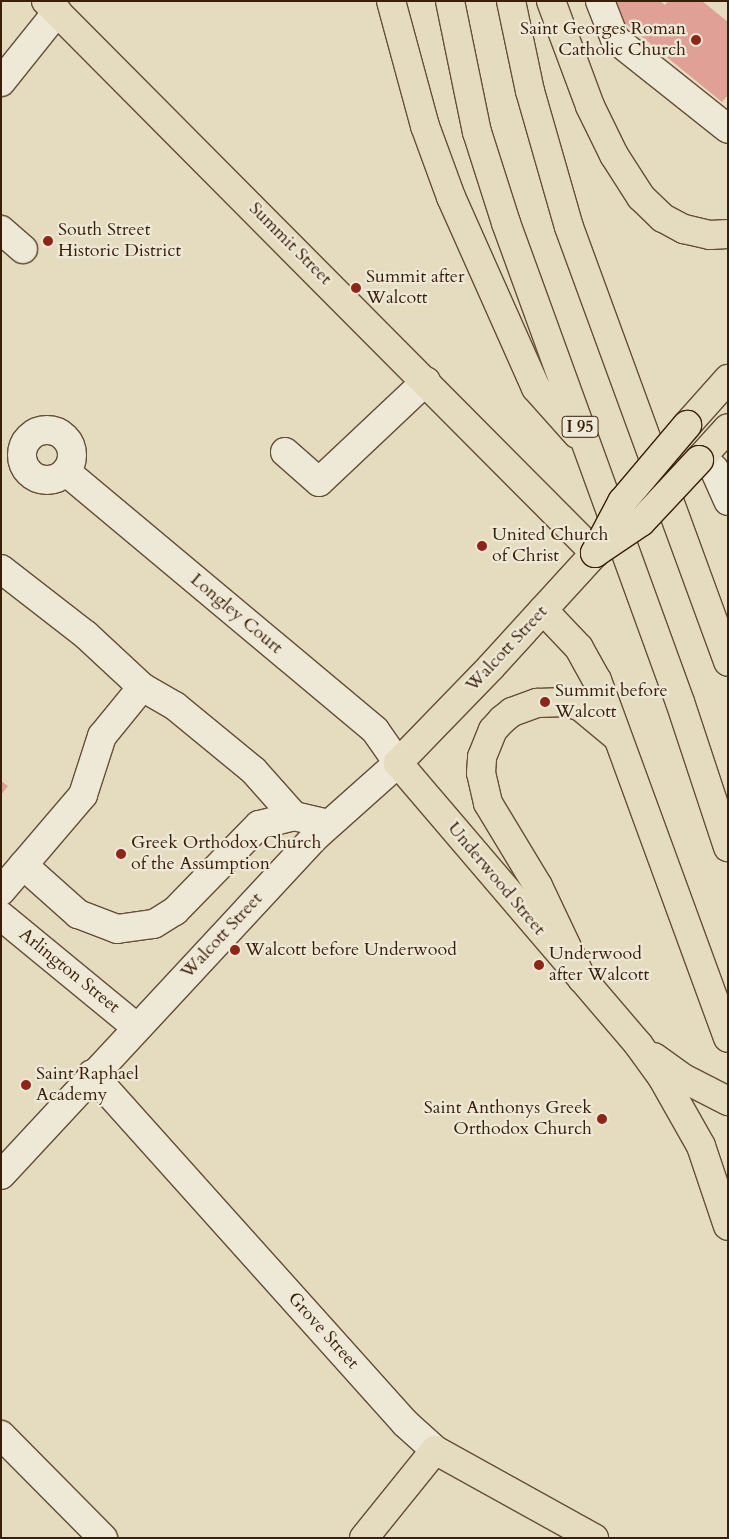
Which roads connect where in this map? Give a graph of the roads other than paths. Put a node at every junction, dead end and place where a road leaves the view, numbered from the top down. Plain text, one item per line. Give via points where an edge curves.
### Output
1 (391, 1) edge
2 (450, 1) edge
3 (511, 1) edge
4 (551, 1) edge
5 (600, 1) edge
6 (52, 7) edge
7 (1, 82) edge
8 (728, 129) edge
9 (1, 230) edge
10 (728, 234) edge
11 (22, 249) dead end
12 (728, 379) edge
13 (426, 381) junction
14 (728, 428) edge
15 (587, 445) junction
16 (285, 452) dead end
17 (700, 459) junction
18 (66, 472) dead end
19 (728, 501) edge
20 (591, 557) junction
21 (2, 571) edge
22 (543, 610) junction
23 (728, 662) edge
24 (142, 687) junction
25 (622, 744) junction
26 (398, 763) junction
27 (294, 816) junction
28 (328, 824) junction
29 (728, 847) edge
30 (23, 865) junction
31 (1, 891) edge
32 (1, 916) edge
33 (582, 980) junction
34 (136, 1027) junction
35 (728, 1038) edge
36 (638, 1044) junction
37 (92, 1074) junction
38 (724, 1100) edge
39 (1, 1176) edge
40 (728, 1226) edge
41 (1, 1435) edge
42 (435, 1450) junction
43 (584, 1536) edge
44 (103, 1538) edge
45 (364, 1538) edge

1 - 15 main road via 425,126 464,228 536,388
2 - 15 main road, I 95 via 465,84 488,168
3 - 23 main road via 530,91 569,227
4 - 10 main road via 590,106 614,155 641,197 656,213 677,226 700,233
5 - 8 street via 614,39
6 - 7 street
6 - 13 main road, Summit Street
9 - 11 street
12 - 20 main road, Walcott Street, bridge via 622,502
13 - 16 street via 319,482
13 - 20 main road, Summit Street via 574,530
14 - 17 main road, Walcott Street
15 - 29 main road, I 95 via 680,702
17 - 19 street via 714,469
17 - 20 main road, Walcott Street, bridge via 641,522
18 - 26 street, Longley Court via 375,730
20 - 22 main road, Walcott Street
21 - 24 street via 86,635
22 - 25 main road via 568,634 588,663
22 - 26 main road, Walcott Street
24 - 27 street via 175,706 254,771
24 - 30 street via 102,736 83,795
25 - 33 main road via 608,727 581,707 566,702 545,702 523,707 502,720 482,757 482,780 488,803 538,886
25 - 35 main road
26 - 28 street, Walcott Street
26 - 33 main road, Underwood Street
27 - 28 street
27 - 30 street via 259,825 175,911 154,924 117,929 78,914
28 - 34 street, Walcott Street
30 - 31 street
32 - 34 street, Arlington Street
33 - 36 main road, Underwood Street
34 - 37 street, Walcott Street
36 - 38 main road via 683,1078
36 - 40 main road, Underwood Street via 690,1124 710,1169
37 - 39 street, Walcott Street
37 - 42 street, Grove Street via 405,1422
41 - 44 street
42 - 43 main road, Grove Street
42 - 45 main road

